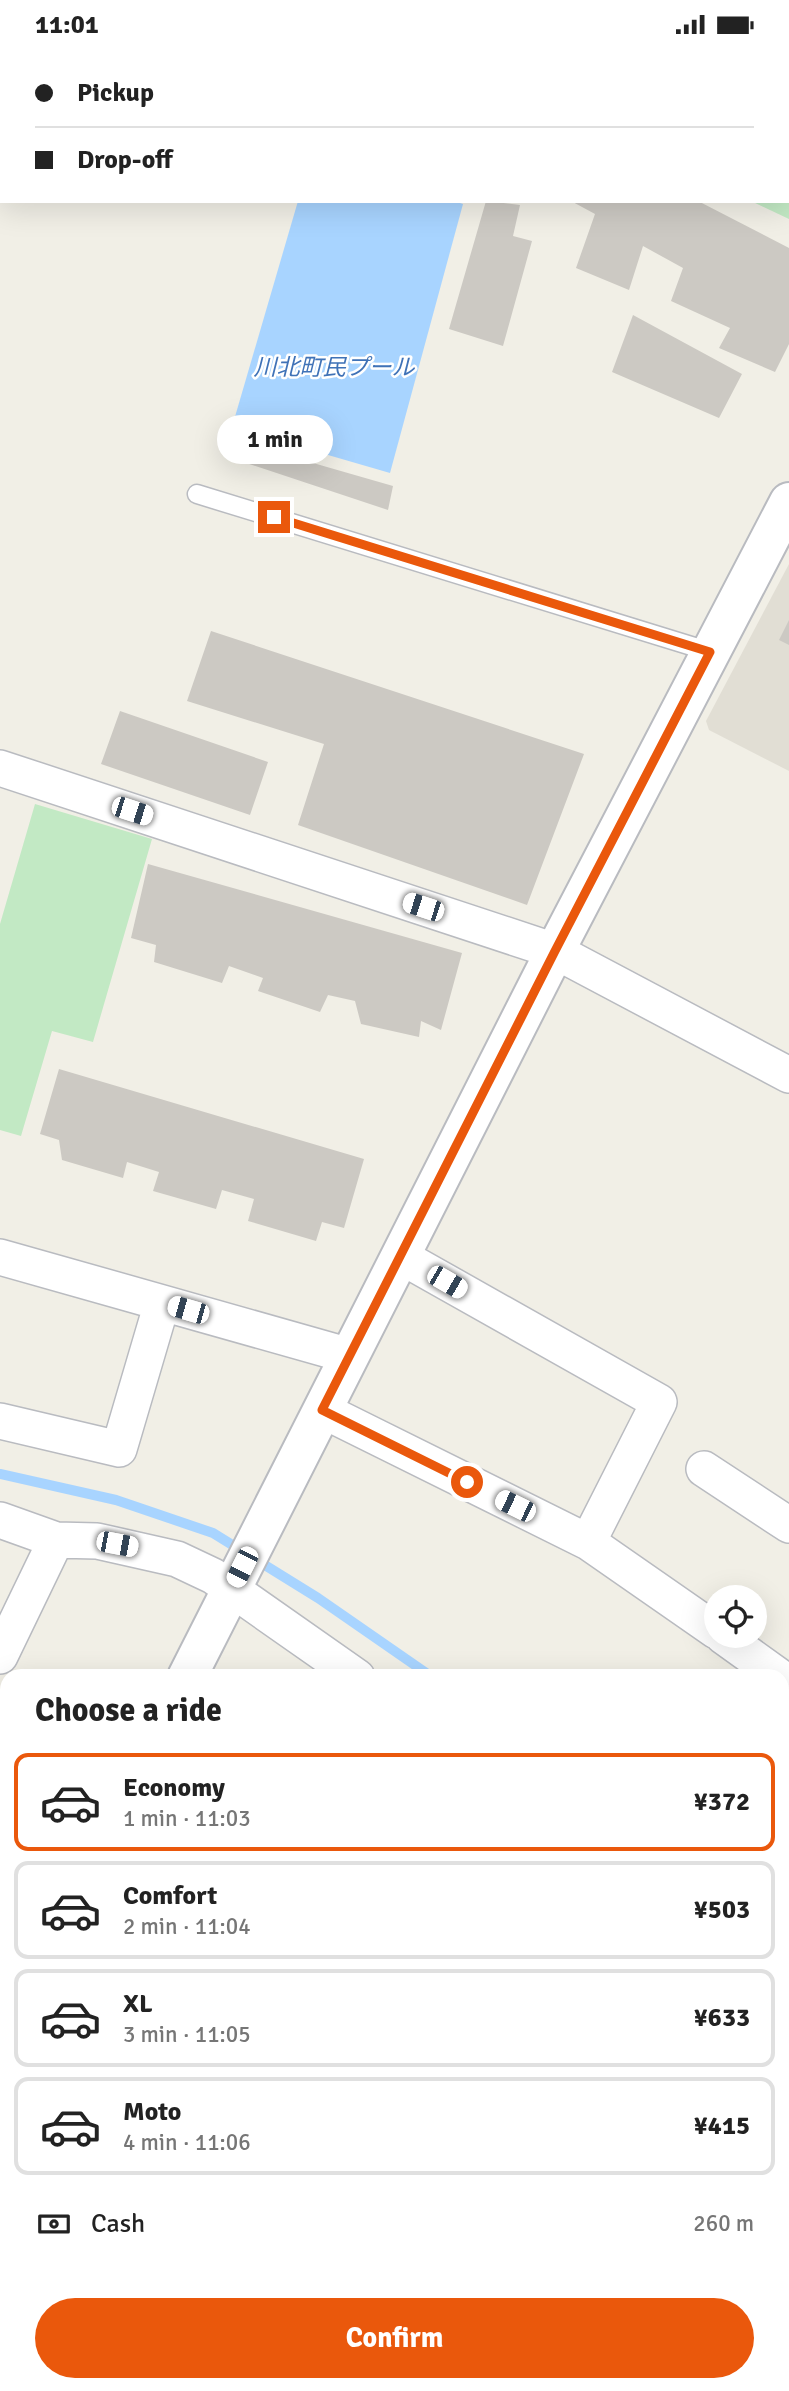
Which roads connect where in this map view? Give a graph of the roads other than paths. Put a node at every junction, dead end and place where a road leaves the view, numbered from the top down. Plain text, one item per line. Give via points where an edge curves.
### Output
1 (197, 493) dead end
2 (789, 502) edge
3 (710, 652) junction
4 (0, 768) edge
5 (555, 951) junction
6 (789, 1075) edge
7 (400, 1256) junction
8 (0, 1257) edge
9 (162, 1303) junction
10 (350, 1356) junction
11 (322, 1410) junction
12 (0, 1421) edge
13 (704, 1469) dead end
14 (0, 1520) edge
15 (789, 1525) edge
16 (56, 1539) junction
17 (588, 1542) junction
18 (236, 1578) junction
19 (704, 1623) edge
20 (740, 1648) edge
21 (0, 1655) edge
22 (191, 1669) edge
23 (347, 1669) edge
24 (770, 1669) edge

1 - 3 lane
2 - 3 street
3 - 5 street
4 - 5 street
5 - 6 street
5 - 7 street
7 - 10 street
7 - 17 street via 659,1402
8 - 9 street
9 - 10 street
9 - 12 street via 120,1449
10 - 11 street
11 - 17 street
11 - 18 street
13 - 15 street
14 - 16 street
16 - 18 street via 97,1541 177,1559 213,1576
16 - 21 street
17 - 19 street
18 - 22 street
18 - 23 street
20 - 24 street

